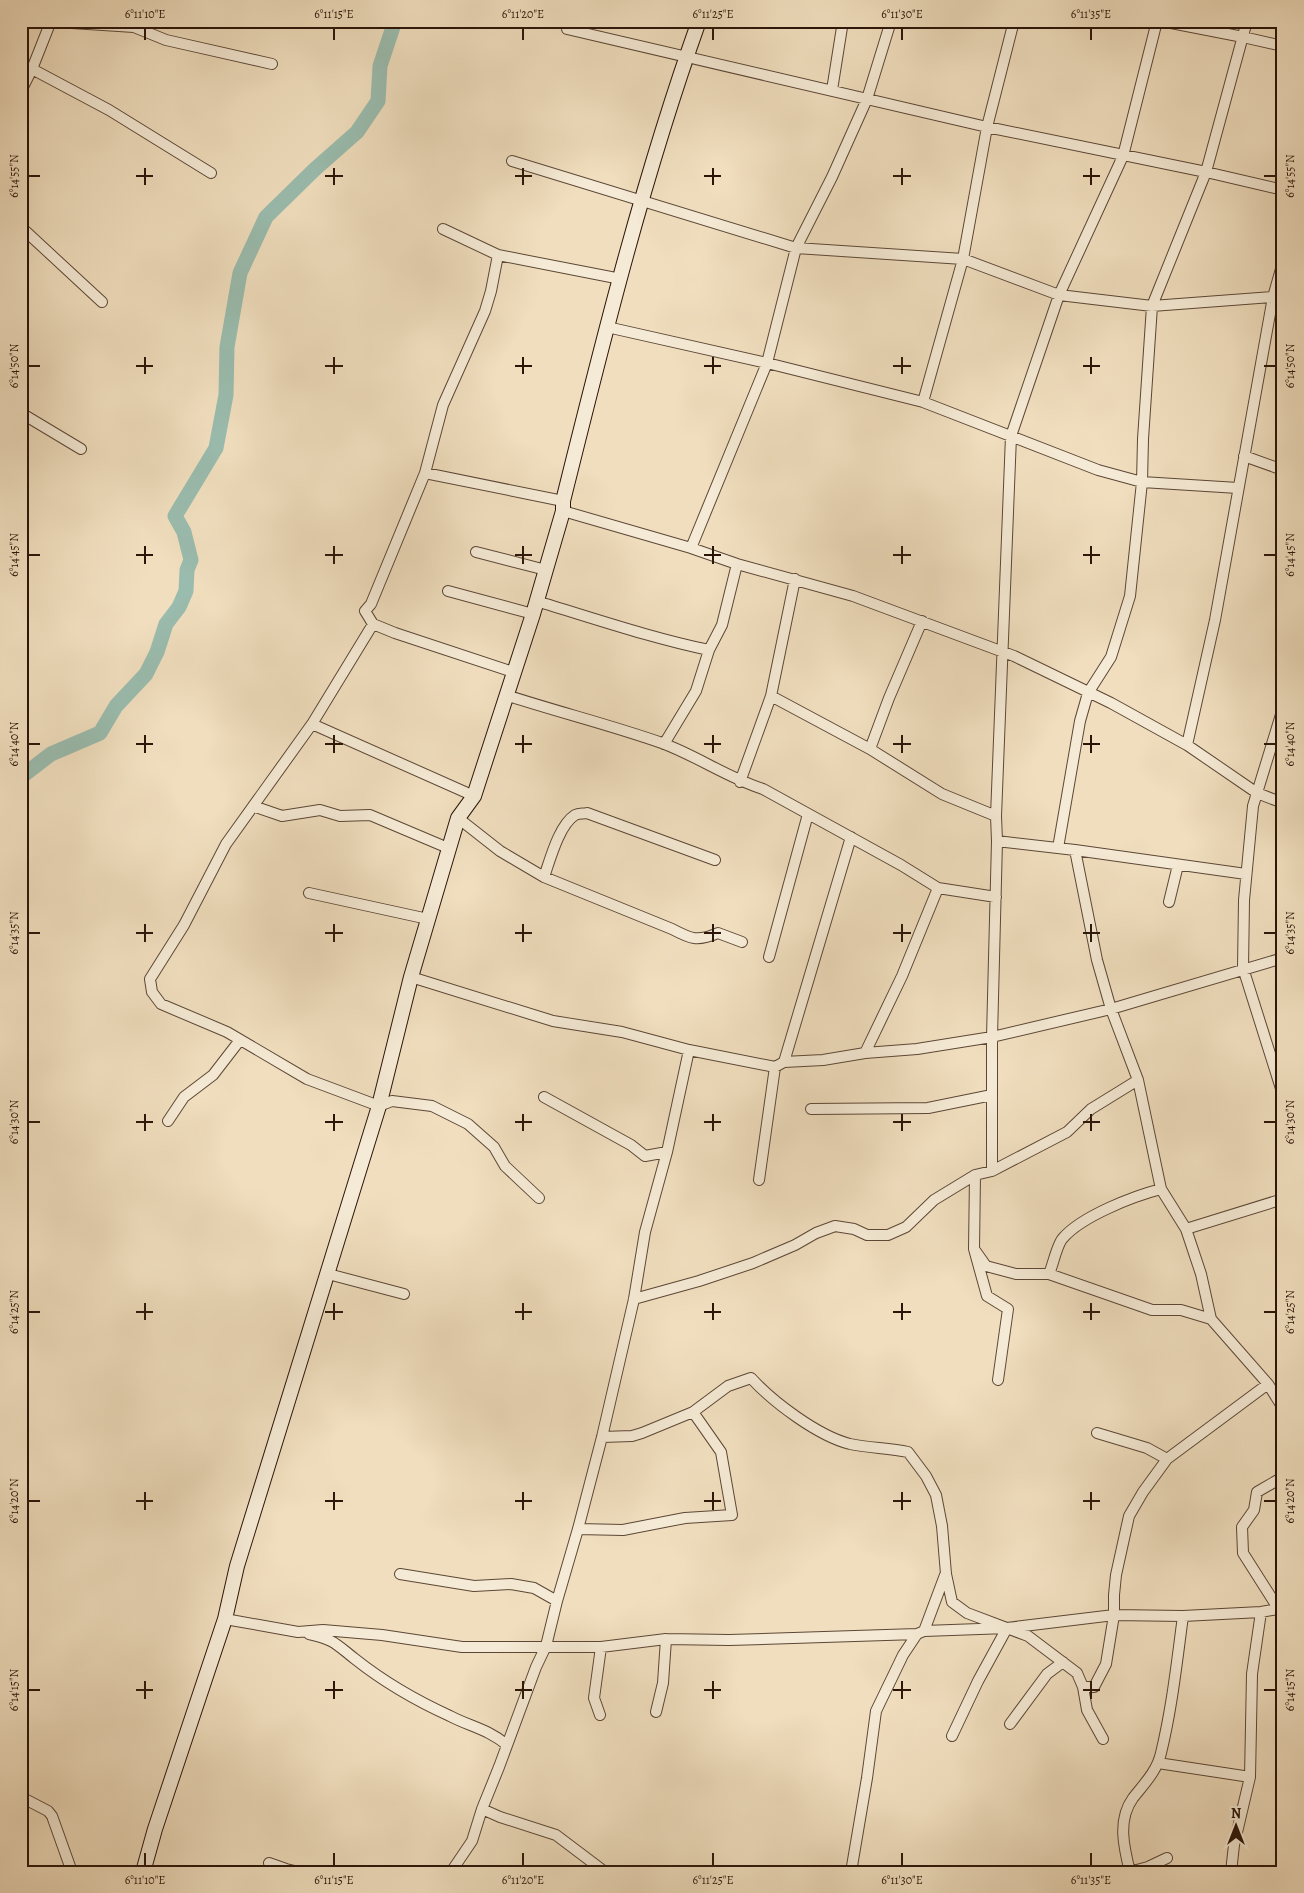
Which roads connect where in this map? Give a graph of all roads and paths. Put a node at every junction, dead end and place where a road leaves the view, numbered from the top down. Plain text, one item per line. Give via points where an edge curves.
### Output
1 (51, 21) edge
2 (66, 21) edge
3 (699, 21) edge
4 (843, 21) edge
5 (891, 21) edge
6 (1014, 21) edge
7 (1159, 21) edge
8 (1247, 21) edge
9 (567, 28) dead end
10 (1243, 37) junction
11 (1283, 46) edge
12 (686, 57) junction
13 (272, 64) dead end
14 (32, 69) junction
15 (832, 90) junction
16 (21, 91) edge
17 (867, 99) junction
18 (986, 127) junction
19 (1123, 156) junction
20 (512, 161) dead end
21 (1206, 172) junction
22 (212, 173) dead end
23 (1283, 190) edge
24 (642, 200) junction
25 (21, 227) edge
26 (442, 229) dead end
27 (796, 248) junction
28 (498, 255) junction
29 (963, 259) junction
30 (1283, 263) edge
31 (621, 280) junction
32 (1059, 295) junction
33 (1273, 298) junction
34 (102, 302) dead end
35 (1152, 306) junction
36 (607, 327) junction
37 (767, 363) junction
38 (923, 402) junction
39 (21, 414) edge
40 (1011, 436) junction
41 (81, 449) dead end
42 (1244, 456) junction
43 (1283, 470) edge
44 (425, 473) junction
45 (1142, 482) junction
46 (1238, 488) junction
47 (563, 506) junction
48 (691, 548) junction
49 (476, 552) dead end
50 (737, 564) junction
51 (546, 570) junction
52 (795, 579) junction
53 (448, 591) dead end
54 (534, 608) junction
55 (922, 621) junction
56 (373, 624) junction
57 (708, 650) junction
58 (1001, 651) junction
59 (513, 672) junction
60 (1088, 693) junction
61 (506, 696) junction
62 (771, 696) junction
63 (1283, 708) edge
64 (312, 724) junction
65 (664, 744) junction
66 (1187, 745) junction
67 (870, 749) junction
68 (740, 782) junction
69 (1257, 793) junction
70 (474, 796) junction
71 (1283, 803) edge
72 (253, 806) junction
73 (808, 814) junction
74 (996, 816) junction
75 (458, 818) junction
76 (851, 837) junction
77 (997, 840) junction
78 (448, 848) junction
79 (1058, 848) junction
80 (1075, 850) junction
81 (715, 860) dead end
82 (1178, 865) junction
83 (1246, 874) junction
84 (544, 877) junction
85 (938, 888) junction
86 (309, 893) dead end
87 (996, 897) junction
88 (1169, 902) dead end
89 (428, 919) junction
90 (742, 942) dead end
91 (770, 957) dead end
92 (1283, 958) edge
93 (1243, 968) junction
94 (411, 977) junction
95 (1111, 1008) junction
96 (992, 1037) junction
97 (240, 1040) junction
98 (689, 1050) junction
99 (865, 1053) junction
100 (779, 1064) junction
101 (1138, 1080) junction
102 (992, 1095) junction
103 (1283, 1095) edge
104 (544, 1097) dead end
105 (379, 1106) junction
106 (811, 1109) dead end
107 (168, 1122) dead end
108 (667, 1152) junction
109 (992, 1171) junction
110 (975, 1175) junction
111 (759, 1180) dead end
112 (1161, 1189) junction
113 (539, 1198) dead end
114 (1283, 1199) edge
115 (1186, 1229) junction
116 (974, 1249) junction
117 (328, 1274) junction
118 (1049, 1274) junction
119 (404, 1294) dead end
120 (634, 1299) junction
121 (1211, 1319) junction
122 (998, 1380) dead end
123 (1268, 1384) junction
124 (1283, 1408) edge
125 (693, 1412) junction
126 (1097, 1433) dead end
127 (602, 1437) junction
128 (1167, 1460) junction
129 (1283, 1477) edge
130 (578, 1529) junction
131 (400, 1574) dead end
132 (946, 1574) junction
133 (557, 1601) junction
134 (1280, 1608) edge
135 (1261, 1612) junction
136 (1114, 1615) junction
137 (1183, 1616) junction
138 (225, 1619) junction
139 (1007, 1628) junction
140 (298, 1632) junction
141 (921, 1633) junction
142 (666, 1638) junction
143 (546, 1646) junction
144 (601, 1647) junction
145 (1063, 1662) junction
146 (1083, 1687) junction
147 (656, 1712) dead end
148 (600, 1715) dead end
149 (1010, 1724) dead end
150 (952, 1736) dead end
151 (1103, 1739) dead end
152 (507, 1745) junction
153 (1158, 1763) junction
154 (1250, 1777) junction
155 (21, 1797) edge
156 (482, 1809) junction
157 (1167, 1858) dead end
158 (269, 1863) dead end
159 (72, 1872) edge
160 (143, 1872) edge
161 (299, 1872) edge
162 (451, 1872) edge
163 (605, 1872) edge
164 (851, 1872) edge
165 (1130, 1872) edge
166 (1231, 1872) edge

1 - 14 street
2 - 13 street via 134,27 166,40
3 - 12 street
4 - 15 street
5 - 17 street
6 - 18 street
7 - 10 street
7 - 19 street
8 - 10 street
9 - 12 street
10 - 11 street
10 - 21 street
12 - 15 street
12 - 24 street
14 - 16 street
14 - 22 street via 109,110
15 - 17 street
17 - 18 street
17 - 27 street
18 - 19 street
18 - 29 street
19 - 21 street
19 - 32 street
20 - 24 street
21 - 23 street
21 - 35 street
24 - 27 street
24 - 31 street
25 - 34 street
26 - 28 street
27 - 29 street
27 - 37 street
28 - 31 street
28 - 44 street via 491,291 443,405
29 - 32 street
29 - 38 street
30 - 33 street
31 - 36 street
32 - 35 street
32 - 40 street
33 - 35 street
33 - 42 street
35 - 45 street
36 - 37 street
36 - 47 street
37 - 38 street
37 - 48 street
38 - 40 street
39 - 41 street
40 - 45 street via 1098,470
40 - 58 street
42 - 43 street
42 - 46 street
44 - 47 street
44 - 56 street via 371,604 365,611
45 - 46 street
45 - 60 street via 1130,596 1111,657
46 - 66 street via 1215,620
47 - 48 street
47 - 51 street
48 - 50 street
49 - 51 street
50 - 52 street
50 - 57 street via 722,625
51 - 54 street
52 - 55 street
52 - 62 street
53 - 54 street
54 - 57 street
54 - 59 street
55 - 58 street
55 - 67 street
56 - 59 street
56 - 64 street
57 - 65 street via 696,691
58 - 60 street
58 - 74 street
59 - 61 street
60 - 66 street
60 - 79 street via 1080,721
61 - 65 street
61 - 70 street
62 - 67 street
62 - 68 street
63 - 69 street
64 - 70 street
64 - 72 street
65 - 68 street
66 - 69 street
67 - 74 street via 942,794
68 - 73 street via 763,790
69 - 71 street
69 - 83 street
70 - 75 street
72 - 78 street via 282,816 320,810 340,816 370,815
72 - 97 street via 226,844 184,925 150,979 152,992 161,1004
73 - 76 street
73 - 91 street
74 - 77 street
75 - 78 street
75 - 84 street via 500,851
76 - 85 street
76 - 100 street
77 - 79 street
77 - 87 street
78 - 89 street
79 - 80 street
80 - 82 street
80 - 95 street via 1097,960
81 - 84 street via 587,813 574,816 560,835
82 - 83 street
82 - 88 street
83 - 93 street
84 - 90 street via 691,939 705,939 718,933
85 - 87 street
85 - 99 street via 902,976
86 - 89 street
87 - 96 street
89 - 94 street
92 - 93 street
93 - 95 street
93 - 103 street
94 - 98 street via 553,1021 622,1032
94 - 105 street
95 - 96 street
95 - 101 street
96 - 99 street via 917,1049
96 - 102 street
97 - 105 street via 307,1079
97 - 107 street via 213,1075 184,1098
98 - 100 street
98 - 108 street
99 - 100 street
100 - 111 street
101 - 109 street via 1091,1109 1067,1132
101 - 112 street
102 - 106 street via 928,1108
102 - 109 street
104 - 108 street via 645,1156
105 - 113 street via 392,1102 432,1106 468,1124 494,1147 505,1166
105 - 117 street
108 - 120 street via 645,1232
109 - 110 street
110 - 116 street
110 - 120 street via 934,1200 906,1227 888,1234 867,1235 836,1226 753,1263
112 - 115 street
112 - 118 street via 1112,1207 1062,1238
114 - 115 street
115 - 121 street
116 - 118 street via 986,1266 1016,1274
116 - 122 street via 987,1296 1008,1309
117 - 119 street
117 - 138 street via 237,1566
118 - 121 street via 1152,1310 1182,1310
120 - 127 street
121 - 123 street
123 - 124 street
123 - 128 street
125 - 127 street via 632,1436
125 - 130 street via 721,1452 732,1515 685,1518 623,1530
125 - 132 street via 728,1386 752,1378 769,1396 823,1432 848,1443 908,1452 936,1495
126 - 128 street via 1147,1448
127 - 130 street
128 - 136 street via 1129,1516 1116,1575
129 - 134 street via 1257,1492 1254,1510 1242,1527 1243,1554
130 - 133 street
131 - 133 street via 474,1586 518,1585 534,1588
132 - 139 street via 952,1602 967,1613
132 - 141 street
133 - 143 street
134 - 135 street
135 - 137 street
135 - 154 street via 1252,1674
136 - 137 street
136 - 139 street
136 - 146 street via 1106,1664 1094,1687
137 - 153 street via 1172,1696
138 - 140 street
138 - 160 street
139 - 141 street
139 - 145 street via 1028,1636
139 - 150 street
140 - 143 street via 323,1630 382,1634 462,1647
140 - 152 street via 337,1643 396,1687 459,1721 496,1735
141 - 142 street via 729,1640
141 - 164 street via 903,1655 876,1711
142 - 144 street
142 - 147 street via 663,1683
143 - 144 street
143 - 152 street
144 - 148 street via 594,1698
145 - 146 street via 1077,1673
145 - 149 street via 1046,1674
146 - 151 street via 1087,1710
152 - 156 street
153 - 154 street
153 - 165 street via 1132,1800 1122,1829
154 - 166 street
155 - 159 street via 52,1816
156 - 162 street via 472,1841
156 - 163 street via 556,1835
157 - 165 street
158 - 161 street

